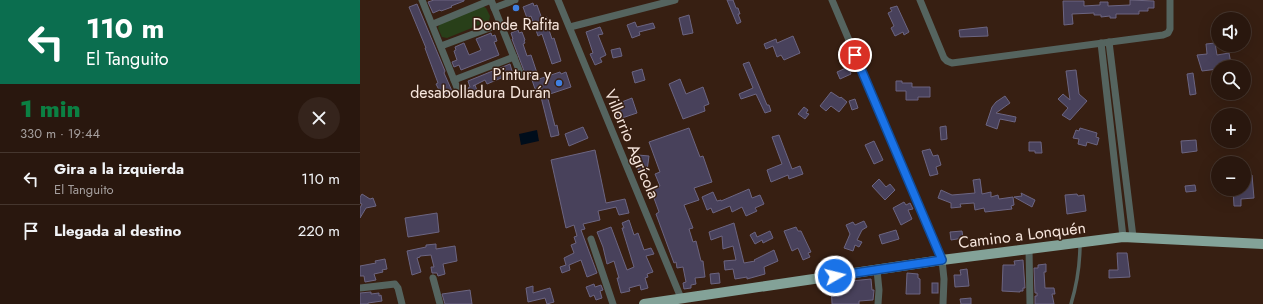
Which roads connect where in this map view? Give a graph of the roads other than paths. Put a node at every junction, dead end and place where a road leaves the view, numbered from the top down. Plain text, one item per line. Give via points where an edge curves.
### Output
1 (422, 0) edge
2 (491, 0) edge
3 (515, 0) edge
4 (558, 0) edge
5 (674, 0) edge
6 (832, 0) edge
7 (920, 0) edge
8 (1170, 0) edge
9 (657, 2) edge
10 (494, 8) junction
11 (433, 24) junction
12 (500, 24) junction
13 (570, 27) junction
14 (1109, 42) junction
15 (1101, 43) junction
16 (441, 46) junction
17 (514, 57) junction
18 (521, 75) dead end
19 (454, 80) junction
20 (460, 96) dead end
21 (1128, 237) junction
22 (591, 239) dead end
23 (1080, 242) junction
24 (1263, 244) edge
25 (1029, 249) junction
26 (942, 260) junction
27 (877, 270) junction
28 (433, 278) dead end
29 (360, 288) edge
30 (681, 298) junction
31 (402, 304) edge
32 (440, 304) edge
33 (613, 304) edge
34 (644, 304) edge
35 (878, 304) edge
36 (943, 304) edge
37 (1030, 304) edge
38 (1071, 304) edge

1 - 11 street
2 - 10 street
2 - 11 street
3 - 10 street
4 - 13 street, Villorrio Agrícola
5 - 9 street
6 - 26 street
7 - 15 street via 944,58 950,62
8 - 14 street via 1171,27 1166,35
9 - 13 street
10 - 12 street
11 - 16 street
12 - 16 street
12 - 17 street
13 - 30 street, Villorrio Agrícola
14 - 15 street
14 - 21 street
15 - 21 street
16 - 19 street
17 - 18 street
17 - 19 street
19 - 20 street
21 - 23 main road, Camino a Lonquén
21 - 24 main road, Camino a Lonquén
22 - 33 street
23 - 25 main road, Camino a Lonquén
23 - 38 lane via 1080,264
25 - 26 main road, Camino a Lonquén
25 - 37 street
26 - 27 main road, Camino a Lonquén
26 - 36 street
27 - 30 main road, Camino a Lonquén
27 - 35 street
28 - 32 street
29 - 31 street via 395,284
30 - 34 main road, Camino a Lonquén

